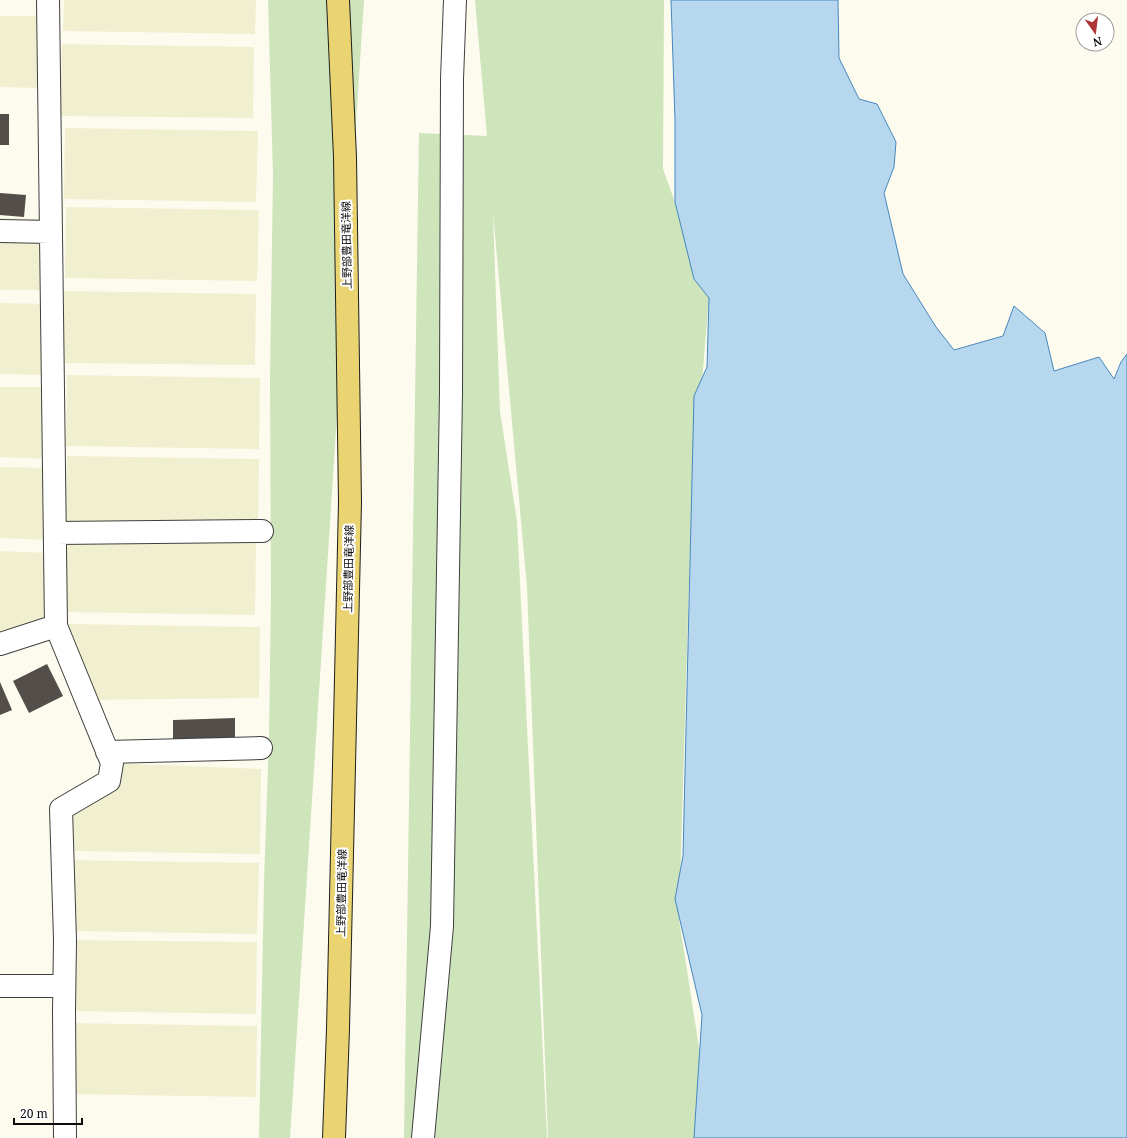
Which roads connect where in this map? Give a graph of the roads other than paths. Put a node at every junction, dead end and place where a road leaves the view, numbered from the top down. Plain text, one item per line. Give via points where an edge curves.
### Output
1 (48, 0) edge
2 (338, 0) edge
3 (455, 0) edge
4 (0, 231) edge
5 (51, 232) junction
6 (262, 531) dead end
7 (55, 533) junction
8 (56, 626) junction
9 (0, 644) edge
10 (261, 748) dead end
11 (107, 752) junction
12 (0, 986) edge
13 (64, 986) junction
14 (66, 1138) edge
15 (334, 1138) edge
16 (423, 1138) edge

1 - 5 street
2 - 15 main road, 上野部豊田竜洋線 via 345,165 350,502
3 - 16 street via 442,926
4 - 5 street
5 - 7 street
6 - 7 street
7 - 8 street
8 - 9 street
8 - 11 street
10 - 11 street
11 - 13 street via 112,763 109,781 61,809
12 - 13 street
13 - 14 street

